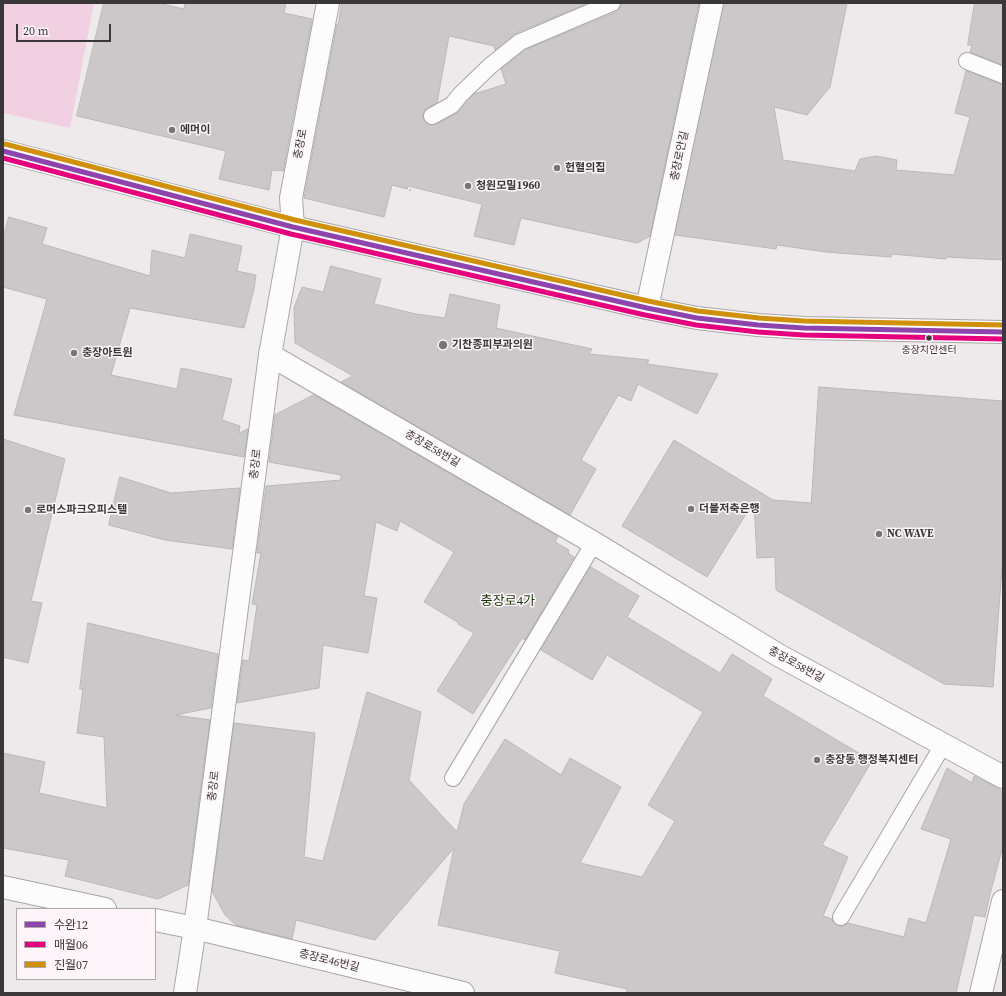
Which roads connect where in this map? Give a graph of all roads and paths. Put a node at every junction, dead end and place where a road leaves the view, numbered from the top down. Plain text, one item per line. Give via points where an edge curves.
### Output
1 (328, 3) edge
2 (612, 3) edge
3 (712, 3) edge
4 (967, 61) dead end
5 (1003, 75) edge
6 (432, 116) joint
7 (3, 151) edge
8 (410, 190) dead end
9 (293, 227) junction
10 (647, 308) junction
11 (1003, 332) edge
12 (270, 355) junction
13 (594, 543) junction
14 (943, 745) junction
15 (1003, 777) edge
16 (453, 778) dead end
17 (3, 887) edge
18 (1003, 901) edge
19 (99, 908) edge
20 (841, 917) dead end
21 (156, 920) edge
22 (195, 928) junction
23 (185, 993) edge
24 (463, 993) edge
25 (981, 993) edge

1 - 9 street, 충장로 via 291,198
2 - 6 lane via 520,42 490,66 452,105
3 - 10 street, 충장로안길
4 - 5 lane
6 - 8 path via 422,137
7 - 9 street
9 - 10 street
9 - 12 street, 충장로
10 - 11 street via 697,318 758,325
12 - 13 street, 충장로58번길
12 - 22 street, 충장로
13 - 14 street, 충장로58번길 via 780,656
13 - 16 lane
14 - 15 street, 충장로58번길
14 - 20 lane
17 - 19 street
18 - 25 street
21 - 22 street
22 - 23 street, 충장로
22 - 24 street, 충장로46번길

